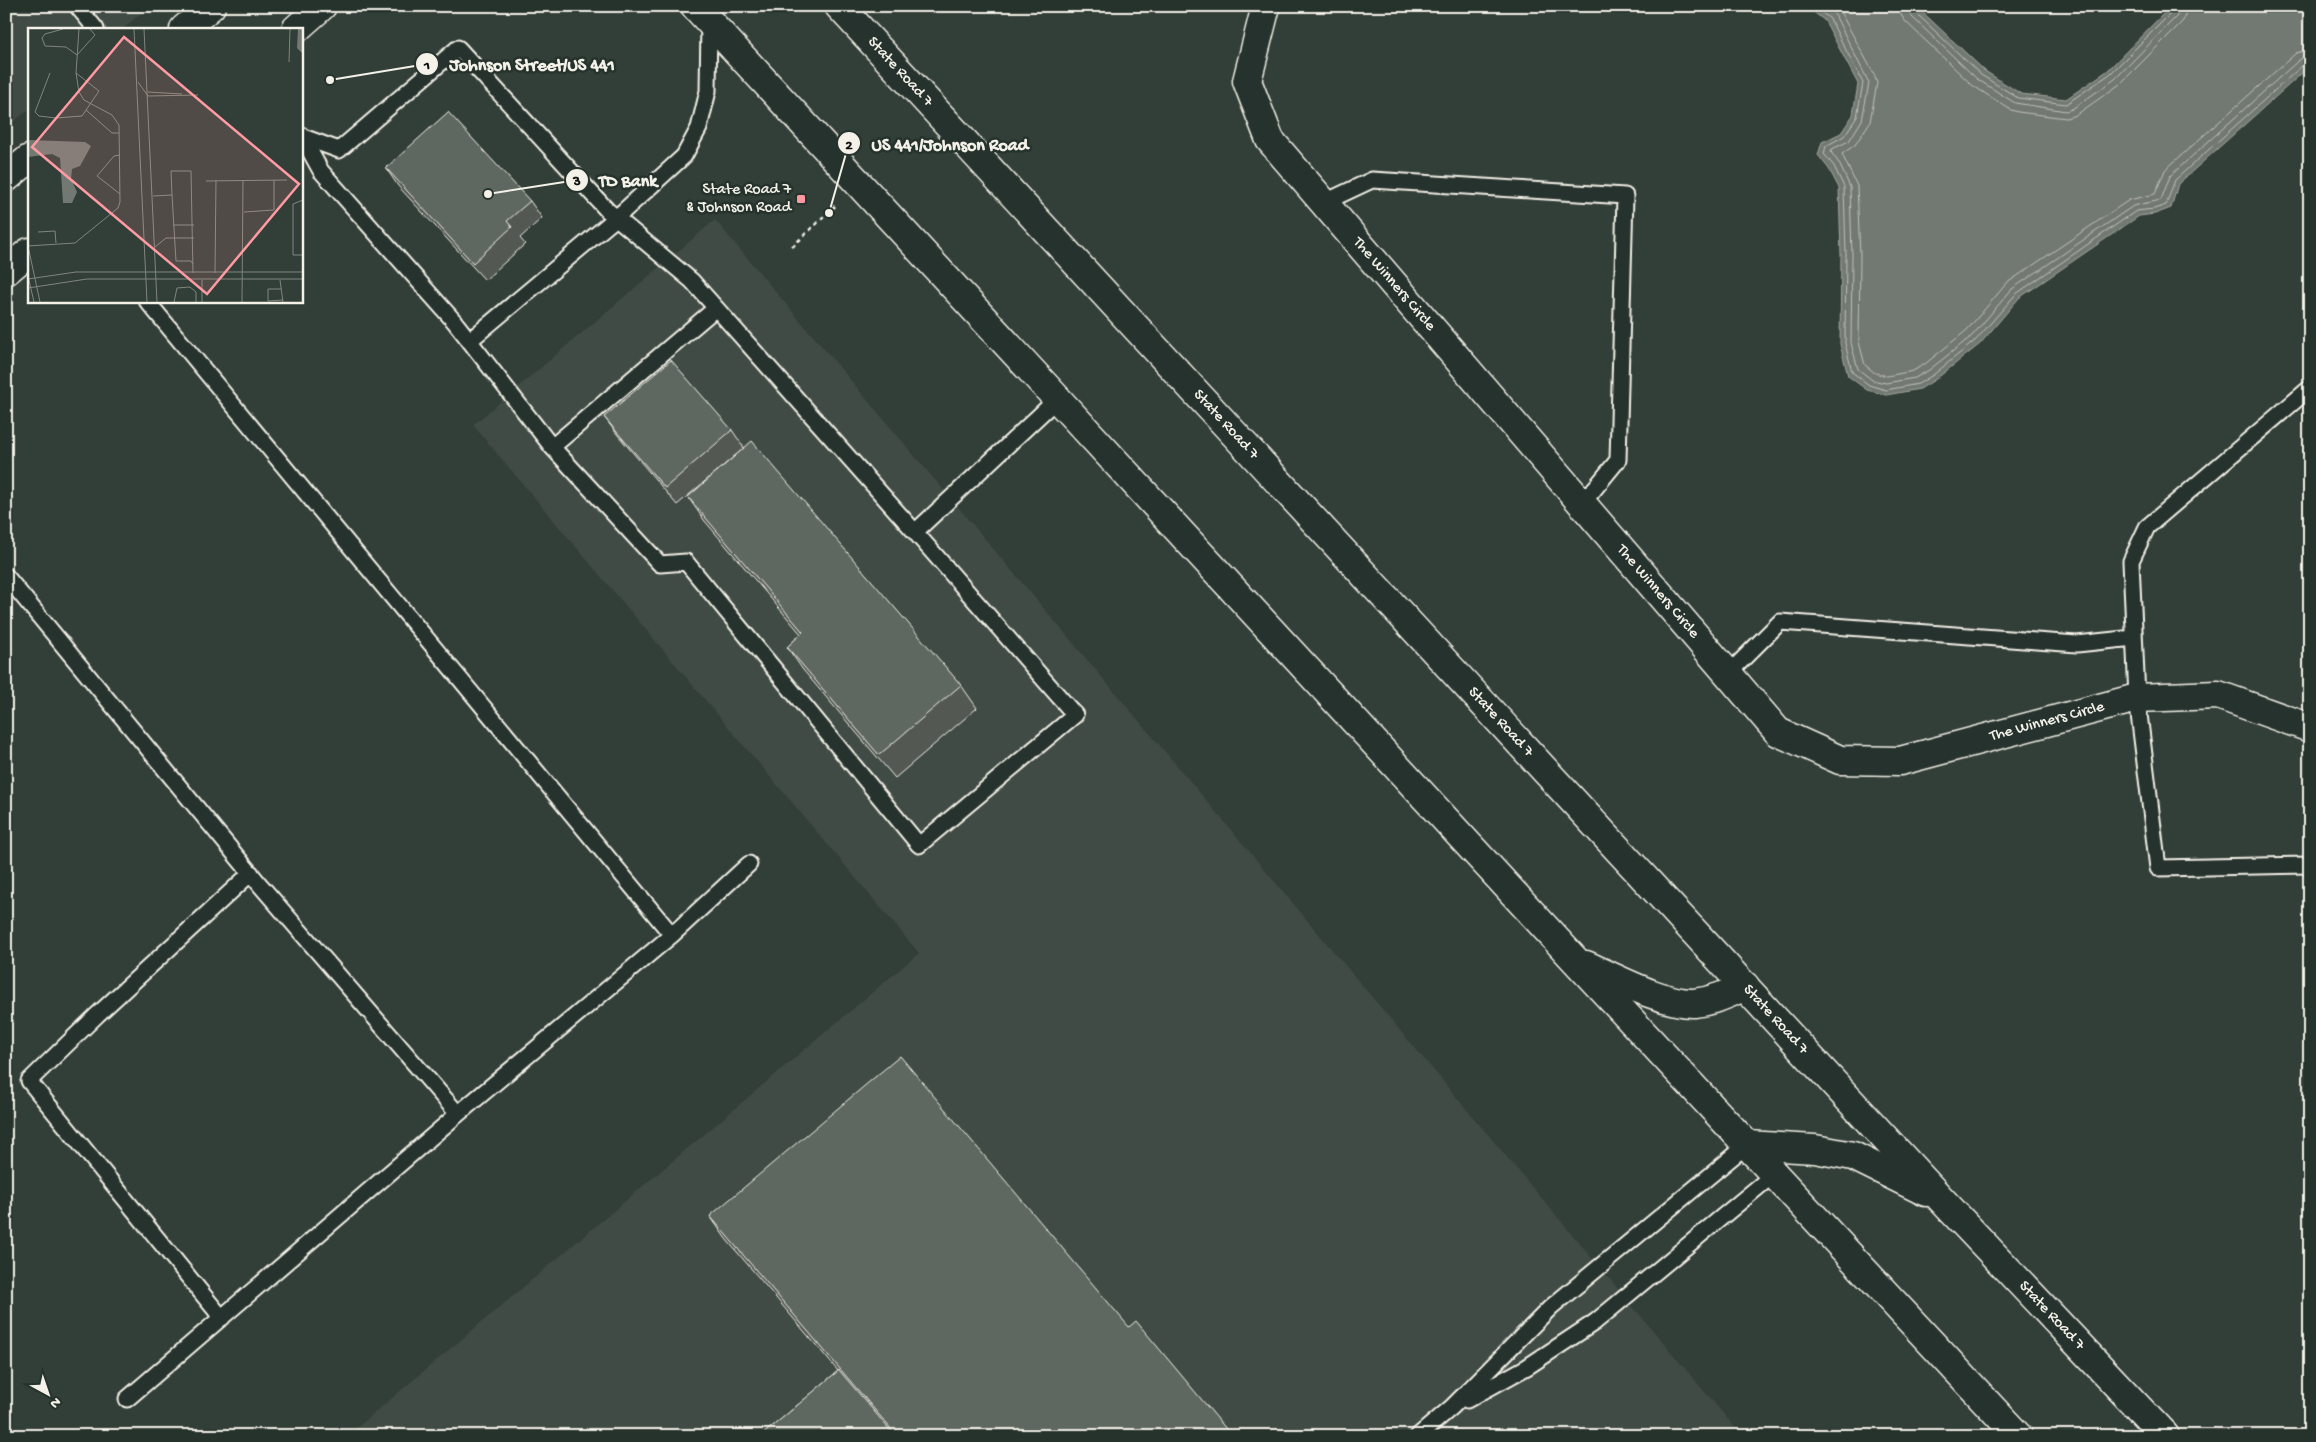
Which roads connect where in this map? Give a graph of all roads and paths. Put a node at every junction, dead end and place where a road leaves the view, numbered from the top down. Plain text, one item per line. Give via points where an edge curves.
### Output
1 (78, 6) edge
2 (211, 6) edge
3 (322, 6) edge
4 (839, 6) edge
5 (1266, 6) edge
6 (702, 14) edge
7 (95, 28) edge
8 (185, 28) edge
9 (297, 28) edge
10 (302, 136) edge
11 (28, 160) edge
12 (6, 178) edge
13 (859, 184) junction
14 (1323, 203) junction
15 (616, 218) junction
16 (792, 247) dead end
17 (28, 253) edge
18 (6, 271) edge
19 (148, 302) edge
20 (716, 308) junction
21 (469, 341) junction
22 (2310, 388) edge
23 (1057, 399) junction
24 (552, 447) junction
25 (1582, 504) junction
26 (915, 532) junction
27 (6, 576) edge
28 (2134, 638) junction
29 (1728, 674) junction
30 (2137, 698) junction
31 (2310, 728) edge
32 (749, 864) dead end
33 (2310, 865) edge
34 (251, 874) junction
35 (672, 935) junction
36 (1575, 960) junction
37 (1745, 986) junction
38 (458, 1114) junction
39 (1747, 1145) junction
40 (1774, 1174) junction
41 (1941, 1199) junction
42 (222, 1318) junction
43 (127, 1399) dead end
44 (1452, 1408) junction
45 (1418, 1436) edge
46 (2018, 1436) edge
47 (2165, 1436) edge

1 - 7 lane
2 - 8 main road
3 - 9 main road
4 - 37 main road, State Road 7
5 - 14 main road, The Winners Circle via 1247,82 1270,140
6 - 13 main road
6 - 15 lane via 708,91 699,128 684,156
10 - 15 lane via 339,150 458,48
10 - 21 lane via 321,171
11 - 12 main road
13 - 16 path
13 - 23 main road
14 - 25 main road, The Winners Circle
14 - 25 lane via 1372,180 1625,196 1618,460
15 - 20 lane via 692,281
15 - 21 lane
17 - 18 main road
19 - 35 lane
20 - 24 lane
20 - 26 lane
21 - 24 lane
22 - 28 lane via 2147,527 2131,561
23 - 26 lane
23 - 36 main road
24 - 26 lane via 660,564 686,562 920,845 1075,715
25 - 29 main road, The Winners Circle
27 - 34 lane
28 - 29 lane via 2078,644 1780,622
28 - 30 lane
29 - 30 main road, The Winners Circle via 1778,732 1840,760 1900,761
30 - 31 main road, The Winners Circle via 2218,695
30 - 33 lane via 2158,868
32 - 35 lane
34 - 38 lane
34 - 42 lane via 96,1015 29,1081
35 - 38 lane
36 - 37 main road via 1656,996 1692,1003 1720,998
36 - 39 main road
37 - 41 main road, State Road 7
38 - 42 lane
39 - 40 main road
39 - 41 main road via 1815,1149 1853,1156
39 - 44 lane via 1551,1307
40 - 44 lane via 1595,1322 1527,1368
40 - 46 main road
41 - 47 main road, State Road 7
42 - 43 lane
44 - 45 lane

